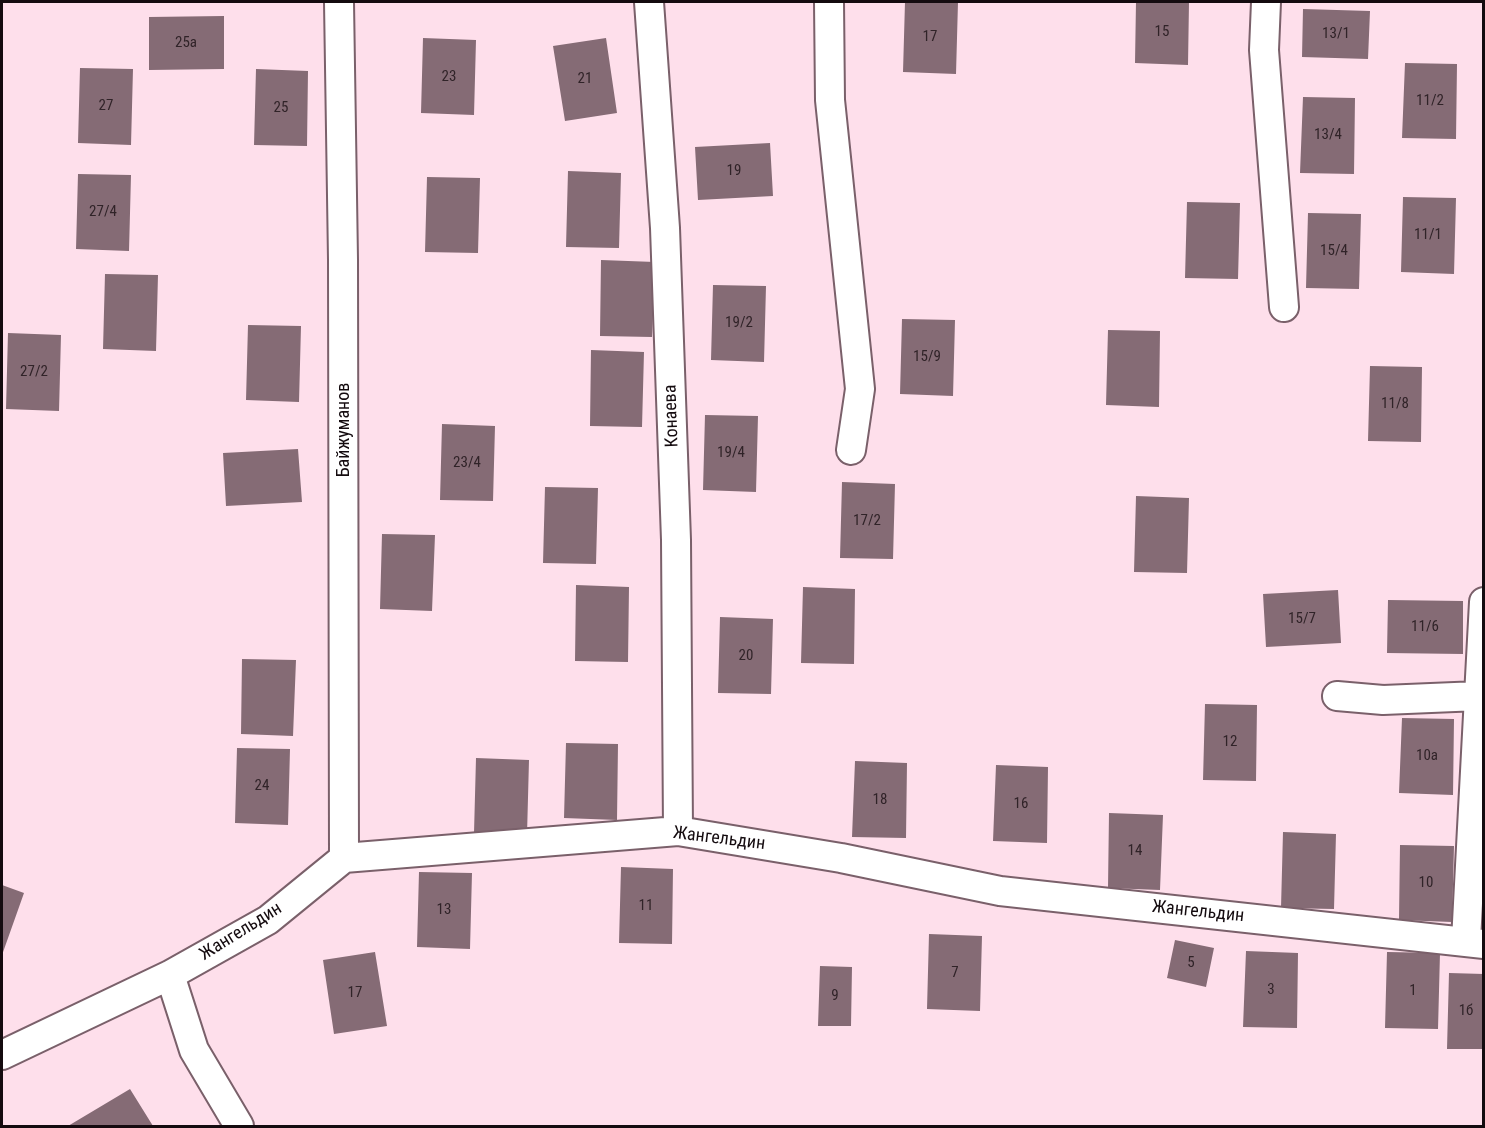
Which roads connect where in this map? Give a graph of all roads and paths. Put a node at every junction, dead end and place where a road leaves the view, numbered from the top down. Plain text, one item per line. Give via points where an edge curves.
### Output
1 (339, 2) edge
2 (648, 2) edge
3 (829, 2) edge
4 (1266, 2) edge
5 (1284, 307) dead end
6 (851, 450) dead end
7 (1484, 602) edge
8 (1337, 696) dead end
9 (1479, 696) junction
10 (678, 831) junction
11 (344, 858) junction
12 (1475, 942) edge
13 (170, 975) junction
14 (2, 1054) edge
15 (239, 1126) edge

1 - 11 street, Байжуманов
2 - 10 street, Конаева via 665,228 676,517
3 - 6 street via 830,100 860,389
4 - 5 street via 1264,50
7 - 9 street
8 - 9 street via 1383,700
9 - 12 street
10 - 11 street, Жангельдин
10 - 12 street, Жангельдин via 841,858 1000,891
11 - 13 street, Жангельдин via 268,920
13 - 14 street, Жангельдин
13 - 15 street via 194,1050

